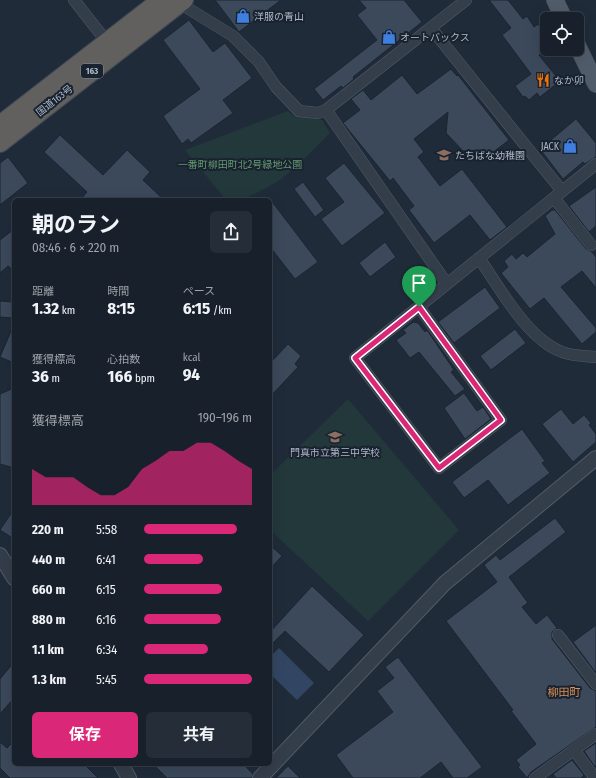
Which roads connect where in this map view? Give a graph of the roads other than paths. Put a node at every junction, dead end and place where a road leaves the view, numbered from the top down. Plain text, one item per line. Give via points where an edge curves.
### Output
1 (74, 0) edge
2 (161, 0) edge
3 (466, 0) edge
4 (555, 0) edge
5 (183, 1) edge
6 (561, 12) edge
7 (431, 28) junction
8 (111, 47) junction
9 (582, 56) edge
10 (596, 84) edge
11 (326, 110) junction
12 (0, 125) edge
13 (0, 142) edge
14 (596, 164) edge
15 (558, 194) junction
16 (591, 245) dead end
17 (479, 258) junction
18 (447, 284) junction
19 (419, 307) junction
20 (596, 357) edge
21 (596, 458) edge
22 (0, 555) edge
23 (12, 573) edge
24 (558, 635) dead end
25 (596, 684) edge
26 (596, 734) edge
27 (574, 750) junction
28 (272, 765) edge
29 (122, 766) edge
30 (271, 766) edge
31 (129, 778) edge
32 (260, 778) edge
33 (535, 778) edge
34 (595, 778) edge

1 - 8 street
2 - 8 highway, 国道163号 / 163
3 - 7 street
4 - 6 main road
5 - 8 highway, 国道163号 / 163
5 - 11 street via 189,9 233,36 259,62 276,87 299,111 318,113
7 - 11 street
7 - 15 street
8 - 12 highway, 国道163号 / 163
8 - 13 highway, 国道163号 / 163
9 - 10 main road
11 - 18 street
14 - 15 street
15 - 16 street
15 - 17 street
17 - 18 street
17 - 20 street via 526,324 544,342 563,352
18 - 19 street
19 - 19 street via 501,420 439,468 355,358
21 - 28 street via 445,583
22 - 23 street
24 - 25 street
26 - 27 street
27 - 33 street
27 - 34 street
29 - 31 street
30 - 32 street

